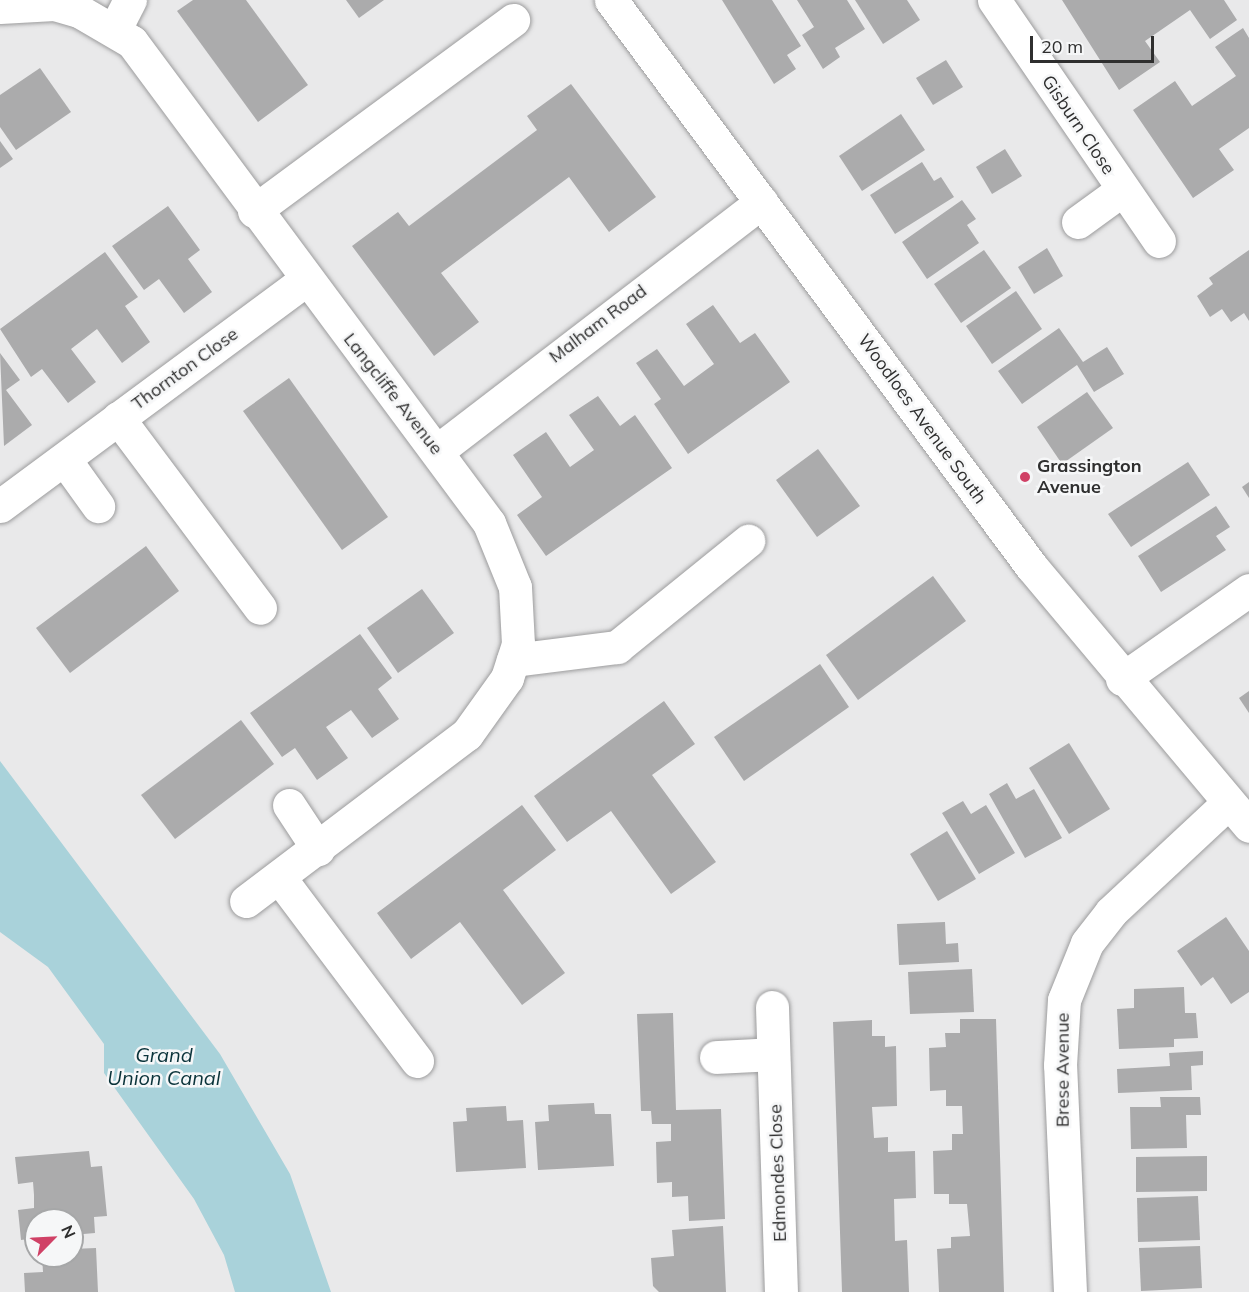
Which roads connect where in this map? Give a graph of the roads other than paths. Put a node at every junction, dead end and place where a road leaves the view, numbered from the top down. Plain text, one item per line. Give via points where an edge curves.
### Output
1 (130, 0) edge
2 (611, 0) edge
3 (994, 0) edge
4 (0, 7) edge
5 (513, 20) dead end
6 (115, 29) junction
7 (1122, 190) junction
8 (762, 202) junction
9 (254, 212) junction
10 (1078, 222) dead end
11 (1159, 241) dead end
12 (305, 280) junction
13 (118, 418) junction
14 (437, 451) junction
15 (65, 460) junction
16 (0, 506) edge
17 (98, 506) dead end
18 (748, 542) dead end
19 (1249, 590) edge
20 (260, 608) dead end
21 (513, 660) junction
22 (1122, 679) junction
23 (289, 805) dead end
24 (1238, 815) edge
25 (318, 849) junction
26 (279, 877) junction
27 (246, 901) dead end
28 (772, 1007) dead end
29 (773, 1054) junction
30 (716, 1057) dead end
31 (417, 1061) dead end
32 (781, 1292) edge
33 (1070, 1292) edge

1 - 6 street
2 - 8 street, Woodloes Avenue South
3 - 7 street, Gisburn Close
4 - 6 street, Langcliffe Avenue via 54,4
5 - 9 street
6 - 9 street, Langcliffe Avenue via 137,49
7 - 10 street, Gisburn Close
7 - 11 street, Gisburn Close
8 - 14 street, Malham Road
8 - 22 street, Woodloes Avenue South via 1004,530
9 - 12 street, Langcliffe Avenue
12 - 13 street, Thornton Close
12 - 14 street, Langcliffe Avenue
13 - 15 street, Thornton Close
13 - 20 street
14 - 21 street, Langcliffe Avenue via 500,541 518,616
15 - 16 street, Thornton Close
15 - 17 street
18 - 21 street via 616,647
19 - 22 street
21 - 25 street, Langcliffe Avenue via 507,678 468,734
22 - 24 street, Woodloes Avenue South
23 - 25 street
24 - 33 street, Brese Avenue via 1111,912 1087,943 1064,1000 1060,1065
25 - 26 street, Langcliffe Avenue
26 - 27 street, Langcliffe Avenue
26 - 31 street
28 - 29 street, Edmondes Close
29 - 30 street
29 - 32 street, Edmondes Close

